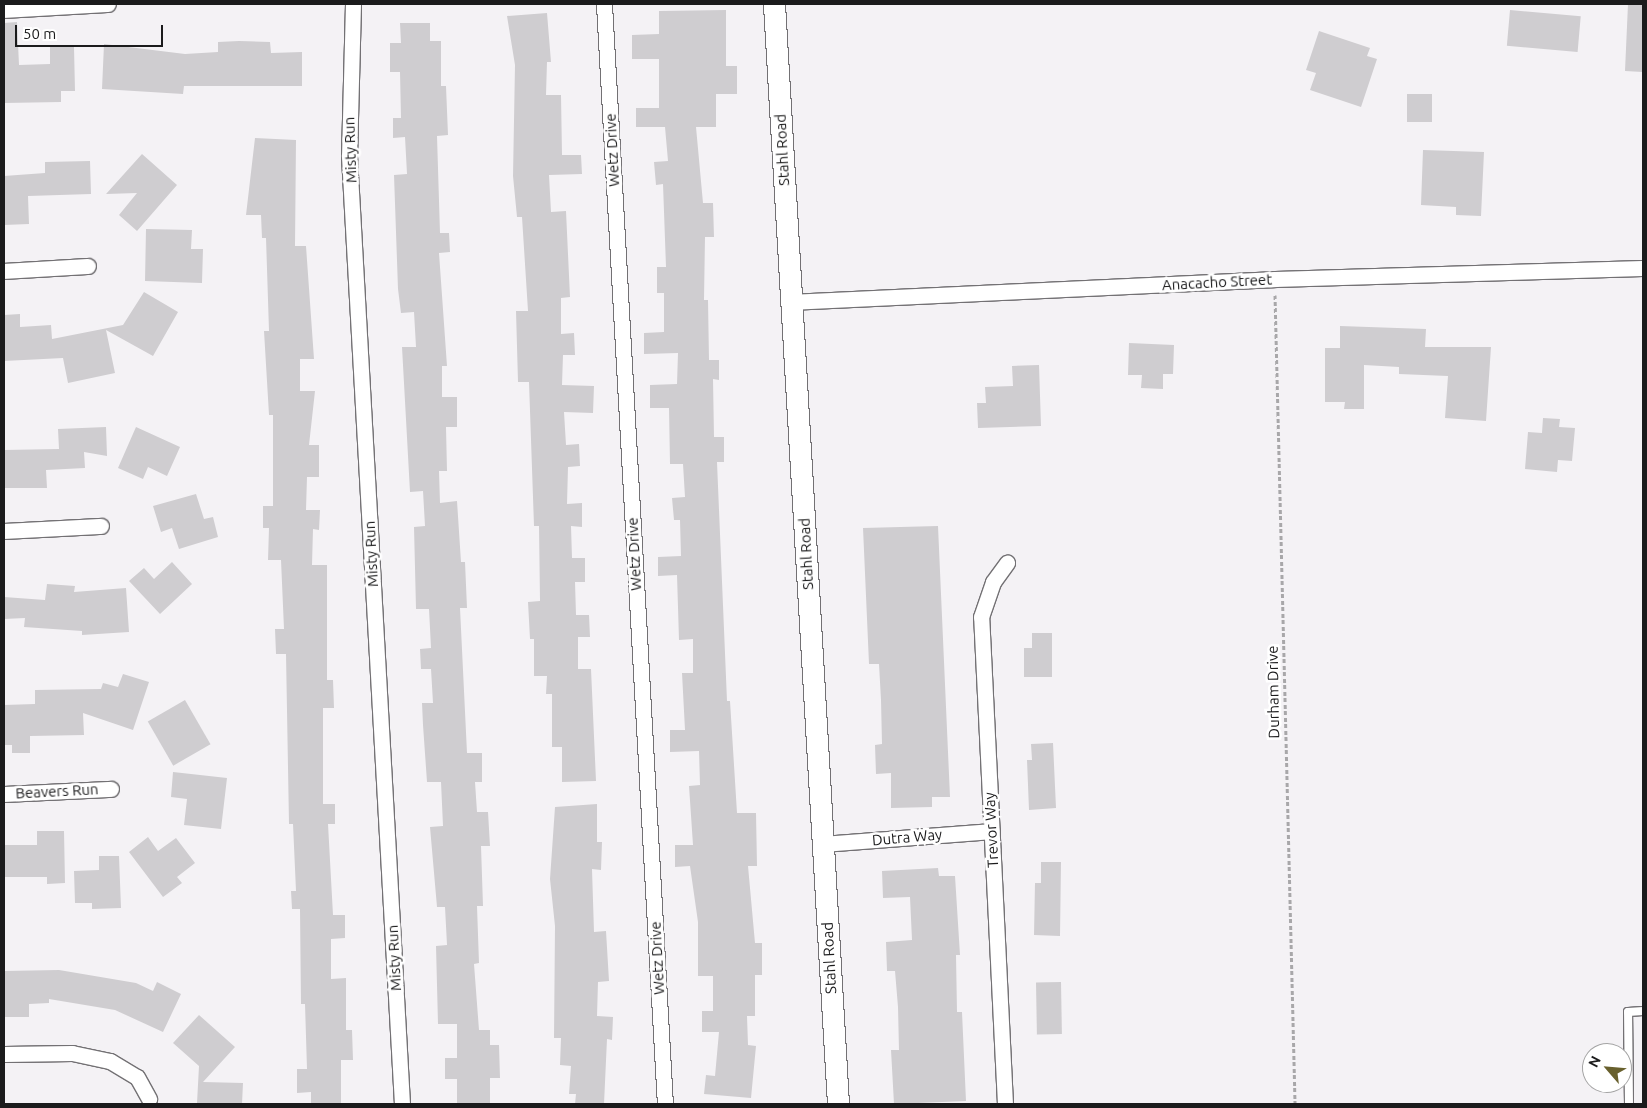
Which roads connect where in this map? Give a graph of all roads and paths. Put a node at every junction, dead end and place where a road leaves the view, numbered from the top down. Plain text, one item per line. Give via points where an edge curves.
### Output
1 (108, 4) edge
2 (353, 4) edge
3 (604, 4) edge
4 (774, 4) edge
5 (4, 10) edge
6 (88, 266) dead end
7 (1643, 268) edge
8 (4, 271) edge
9 (1274, 279) junction
10 (791, 302) junction
11 (101, 526) dead end
12 (4, 531) edge
13 (1007, 563) dead end
14 (111, 789) dead end
15 (4, 794) edge
16 (991, 831) junction
17 (823, 844) junction
18 (1643, 1011) edge
19 (4, 1054) edge
20 (149, 1099) dead end
21 (402, 1104) edge
22 (665, 1104) edge
23 (838, 1104) edge
24 (1005, 1104) edge
25 (1295, 1104) edge
26 (1628, 1104) edge

1 - 5 street
2 - 21 street, Misty Run via 349,156
3 - 22 street, Wetz Drive
4 - 10 street, Stahl Road
6 - 8 street
7 - 9 street, Anacacho Street
9 - 10 street, Anacacho Street
9 - 25 path, Durham Drive
10 - 17 street, Stahl Road
11 - 12 street
13 - 16 street, Trevor Way via 993,582 981,617
14 - 15 street, Beavers Run
16 - 17 street, Dutra Way
16 - 24 street, Trevor Way
17 - 23 street, Stahl Road
18 - 26 lane via 1628,1012
19 - 20 street via 72,1053 110,1061 137,1077

